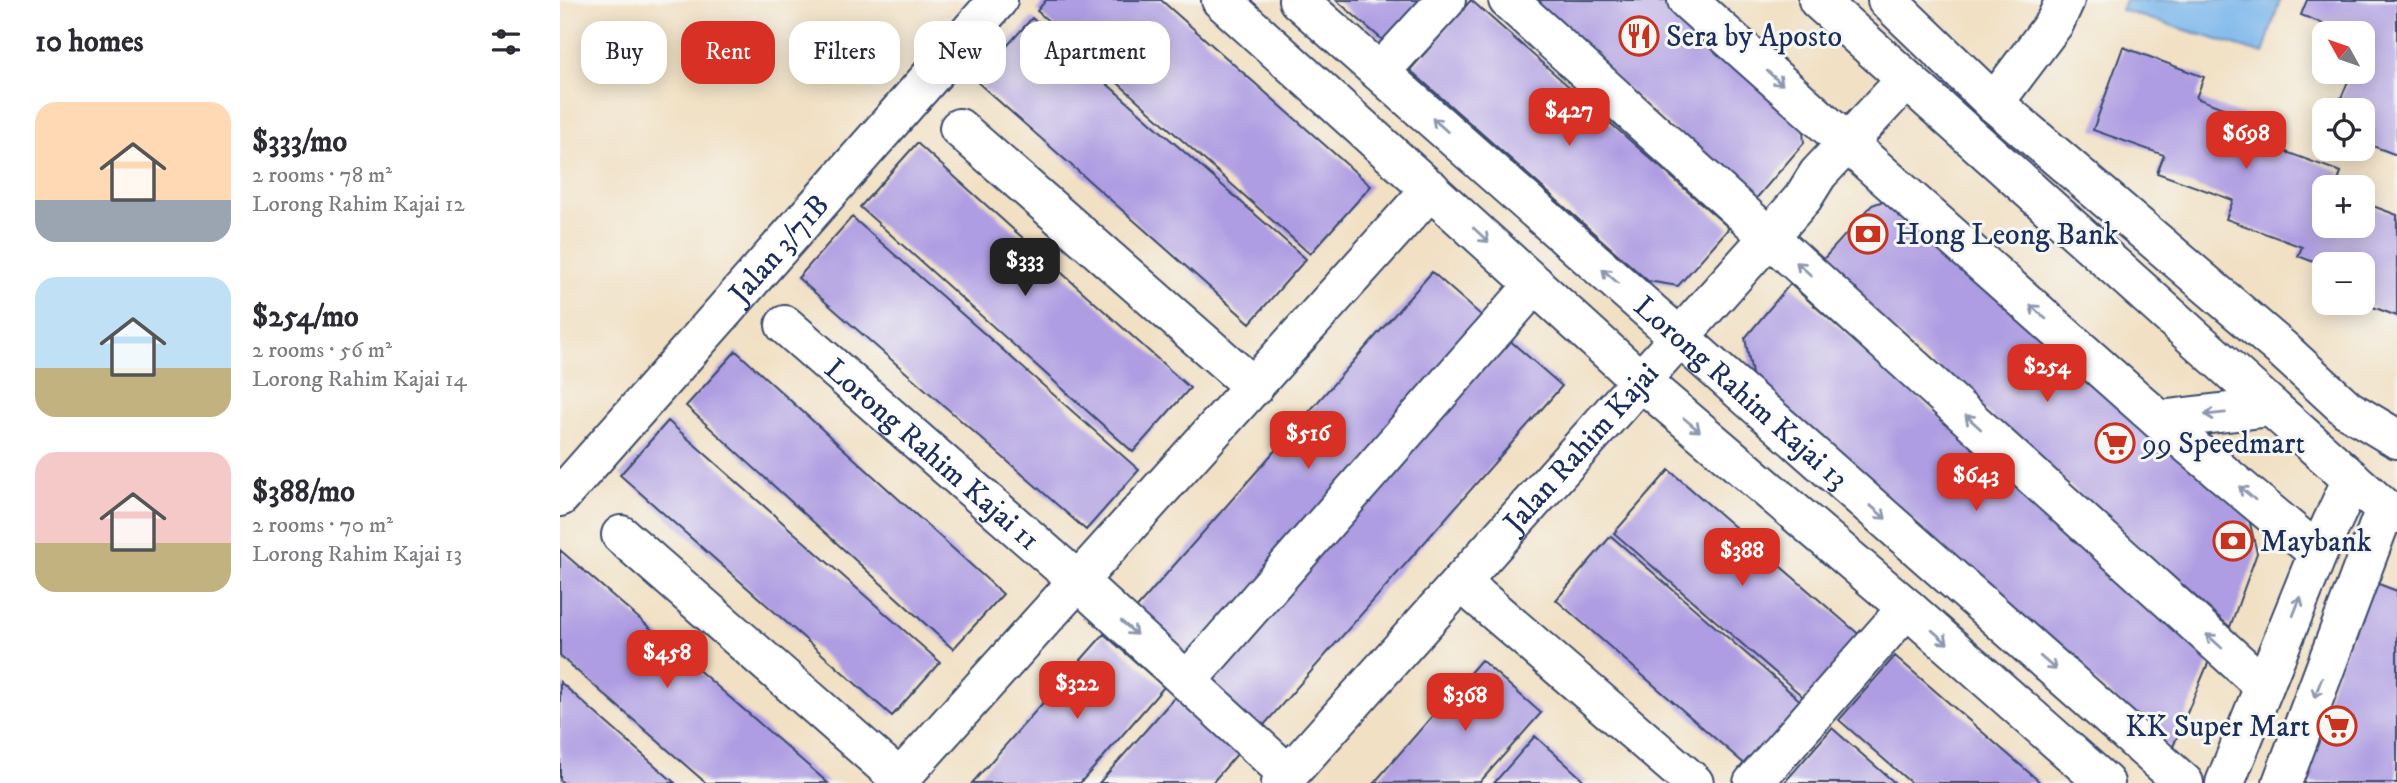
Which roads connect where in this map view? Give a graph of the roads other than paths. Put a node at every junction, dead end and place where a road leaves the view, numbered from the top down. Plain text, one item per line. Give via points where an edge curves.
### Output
1 (998, 0) edge
2 (1221, 0) edge
3 (1298, 0) edge
4 (1446, 0) edge
5 (1508, 0) edge
6 (1687, 0) edge
7 (1818, 0) edge
8 (1887, 0) edge
9 (2065, 0) edge
10 (1380, 72) junction
11 (1906, 80) junction
12 (1994, 103) junction
13 (959, 128) dead end
14 (1970, 138) junction
15 (1851, 147) junction
16 (1431, 188) junction
17 (1769, 237) junction
18 (1535, 284) junction
19 (785, 325) dead end
20 (1679, 337) junction
21 (1641, 381) junction
22 (1254, 387) junction
23 (2271, 407) junction
24 (2159, 420) junction
25 (2397, 439) edge
26 (2352, 479) junction
27 (560, 497) edge
28 (2391, 512) edge
29 (621, 534) dead end
30 (2318, 553) junction
31 (1079, 582) junction
32 (1461, 582) junction
33 (1907, 608) junction
34 (1187, 681) junction
35 (2264, 687) junction
36 (1285, 779) edge
37 (1684, 780) edge
38 (898, 781) edge
39 (1753, 783) edge
40 (2105, 783) edge
41 (2184, 783) edge
42 (2225, 783) edge
43 (2282, 783) edge

1 - 27 street, Jalan 3/71B
2 - 16 street, Lorong Rahim Kajai 13
3 - 10 street, Lorong Rahim Kajai 13
4 - 10 street
5 - 17 street
6 -> 15 street
7 - 11 street
8 - 12 street
9 - 12 street via 2055,22
20 -> 10 street, Lorong Rahim Kajai 13
11 - 14 street
11 - 15 street
12 - 25 street via 2347,409
13 - 22 street
14 - 15 street via 1920,121 1899,122
14 - 23 street
15 - 17 street, Jalan Rahim Kajai via 1826,181 1803,198
24 -> 15 street
16 -> 18 street, Lorong Rahim Kajai 13
16 - 22 street
17 - 20 street, Jalan Rahim Kajai
35 -> 17 street
18 - 21 street, Lorong Rahim Kajai 13
18 - 34 street
19 - 31 street, Lorong Rahim Kajai 11
20 - 21 street, Jalan Rahim Kajai
20 -> 41 street, Lorong Rahim Kajai 13
21 - 32 street, Jalan Rahim Kajai
21 -> 33 street, Lorong Rahim Kajai 13
22 - 31 street
23 -> 24 street
23 - 26 street
30 -> 24 street
26 - 28 street
26 - 30 street
28 -> 43 street
29 - 38 street
35 -> 30 street
31 -> 34 street, Lorong Rahim Kajai 11
31 - 38 street
32 - 36 street, Jalan Rahim Kajai
32 - 37 street
33 - 39 street
33 -> 40 street, Lorong Rahim Kajai 13
34 - 36 street, Lorong Rahim Kajai 11
35 - 42 street

